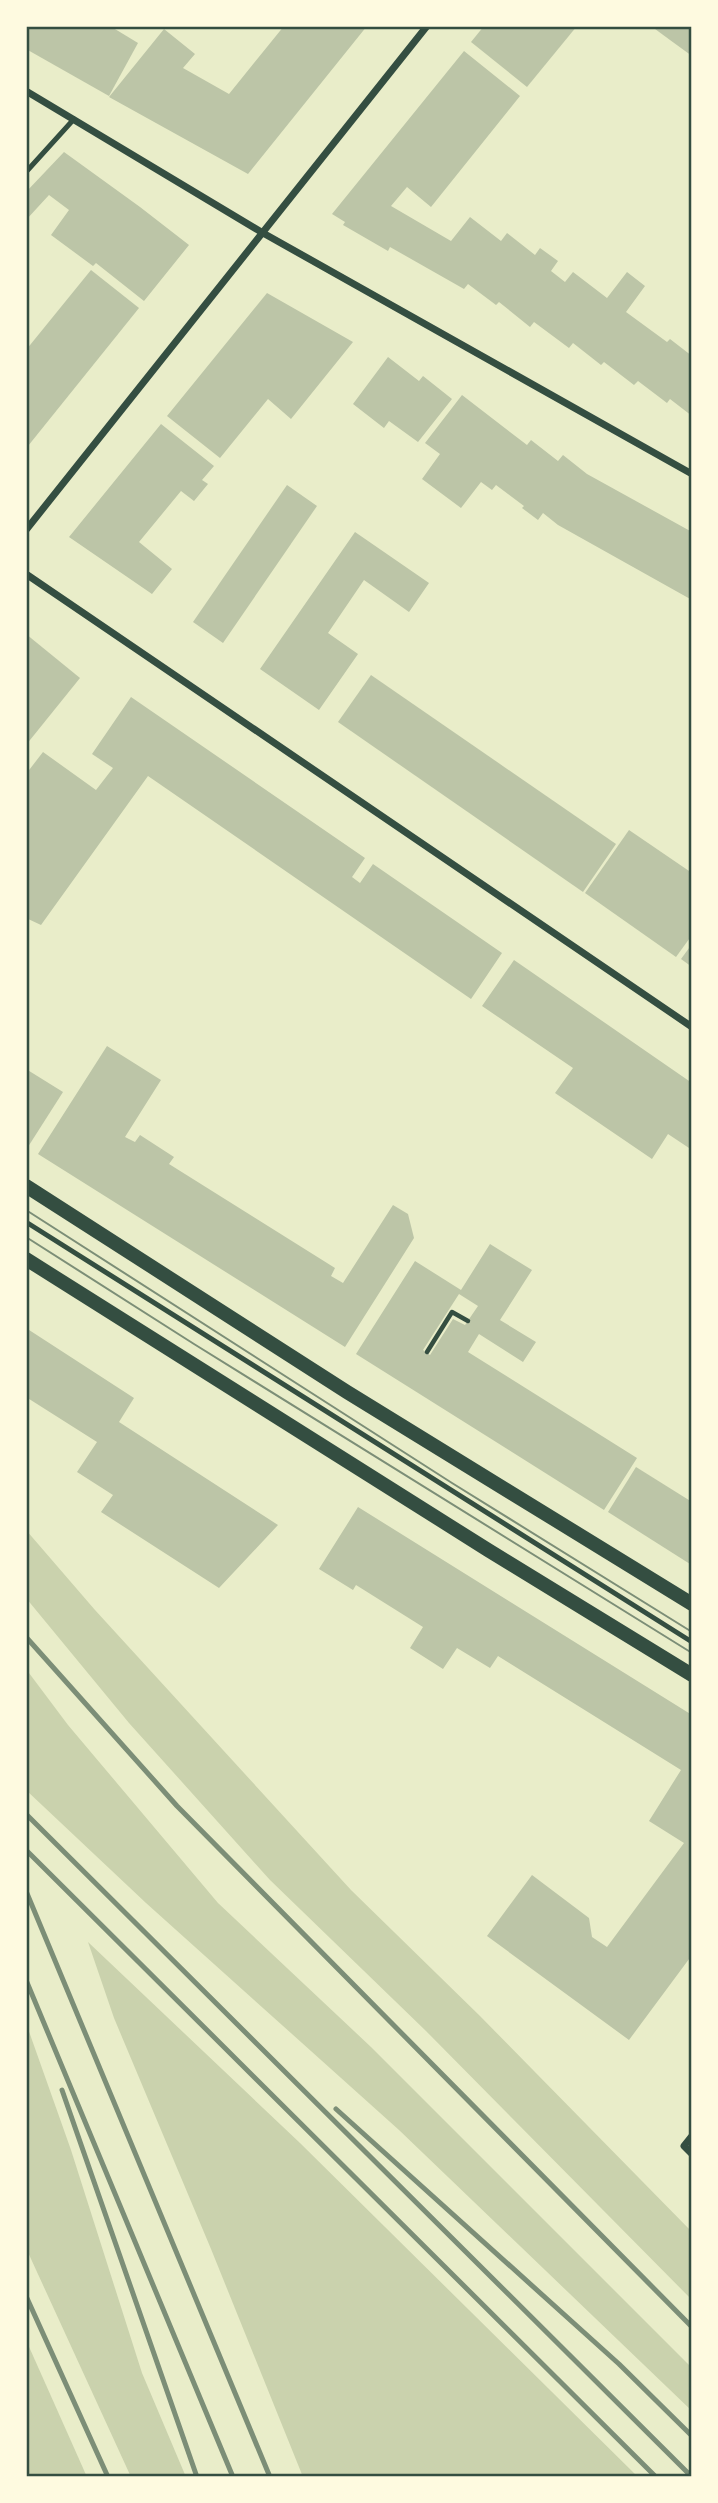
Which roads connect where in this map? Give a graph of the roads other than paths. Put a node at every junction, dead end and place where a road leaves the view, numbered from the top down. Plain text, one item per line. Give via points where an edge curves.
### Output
1 (427, 26) edge
2 (26, 91) edge
3 (74, 119) junction
4 (26, 172) edge
5 (263, 233) junction
6 (692, 474) edge
7 (26, 530) edge
8 (26, 574) edge
9 (692, 1027) edge
10 (26, 1186) edge
11 (26, 1222) edge
12 (26, 1259) edge
13 (692, 1604) edge
14 (692, 1642) edge
15 (692, 1675) edge
16 (692, 2136) edge
17 (692, 2154) edge

1 - 5 street
2 - 3 street
3 - 4 lane
3 - 5 street
5 - 6 street
5 - 7 street
8 - 9 street
10 - 13 main road via 312,1370
11 - 14 lane
12 - 15 main road
16 - 17 street via 684,2146

